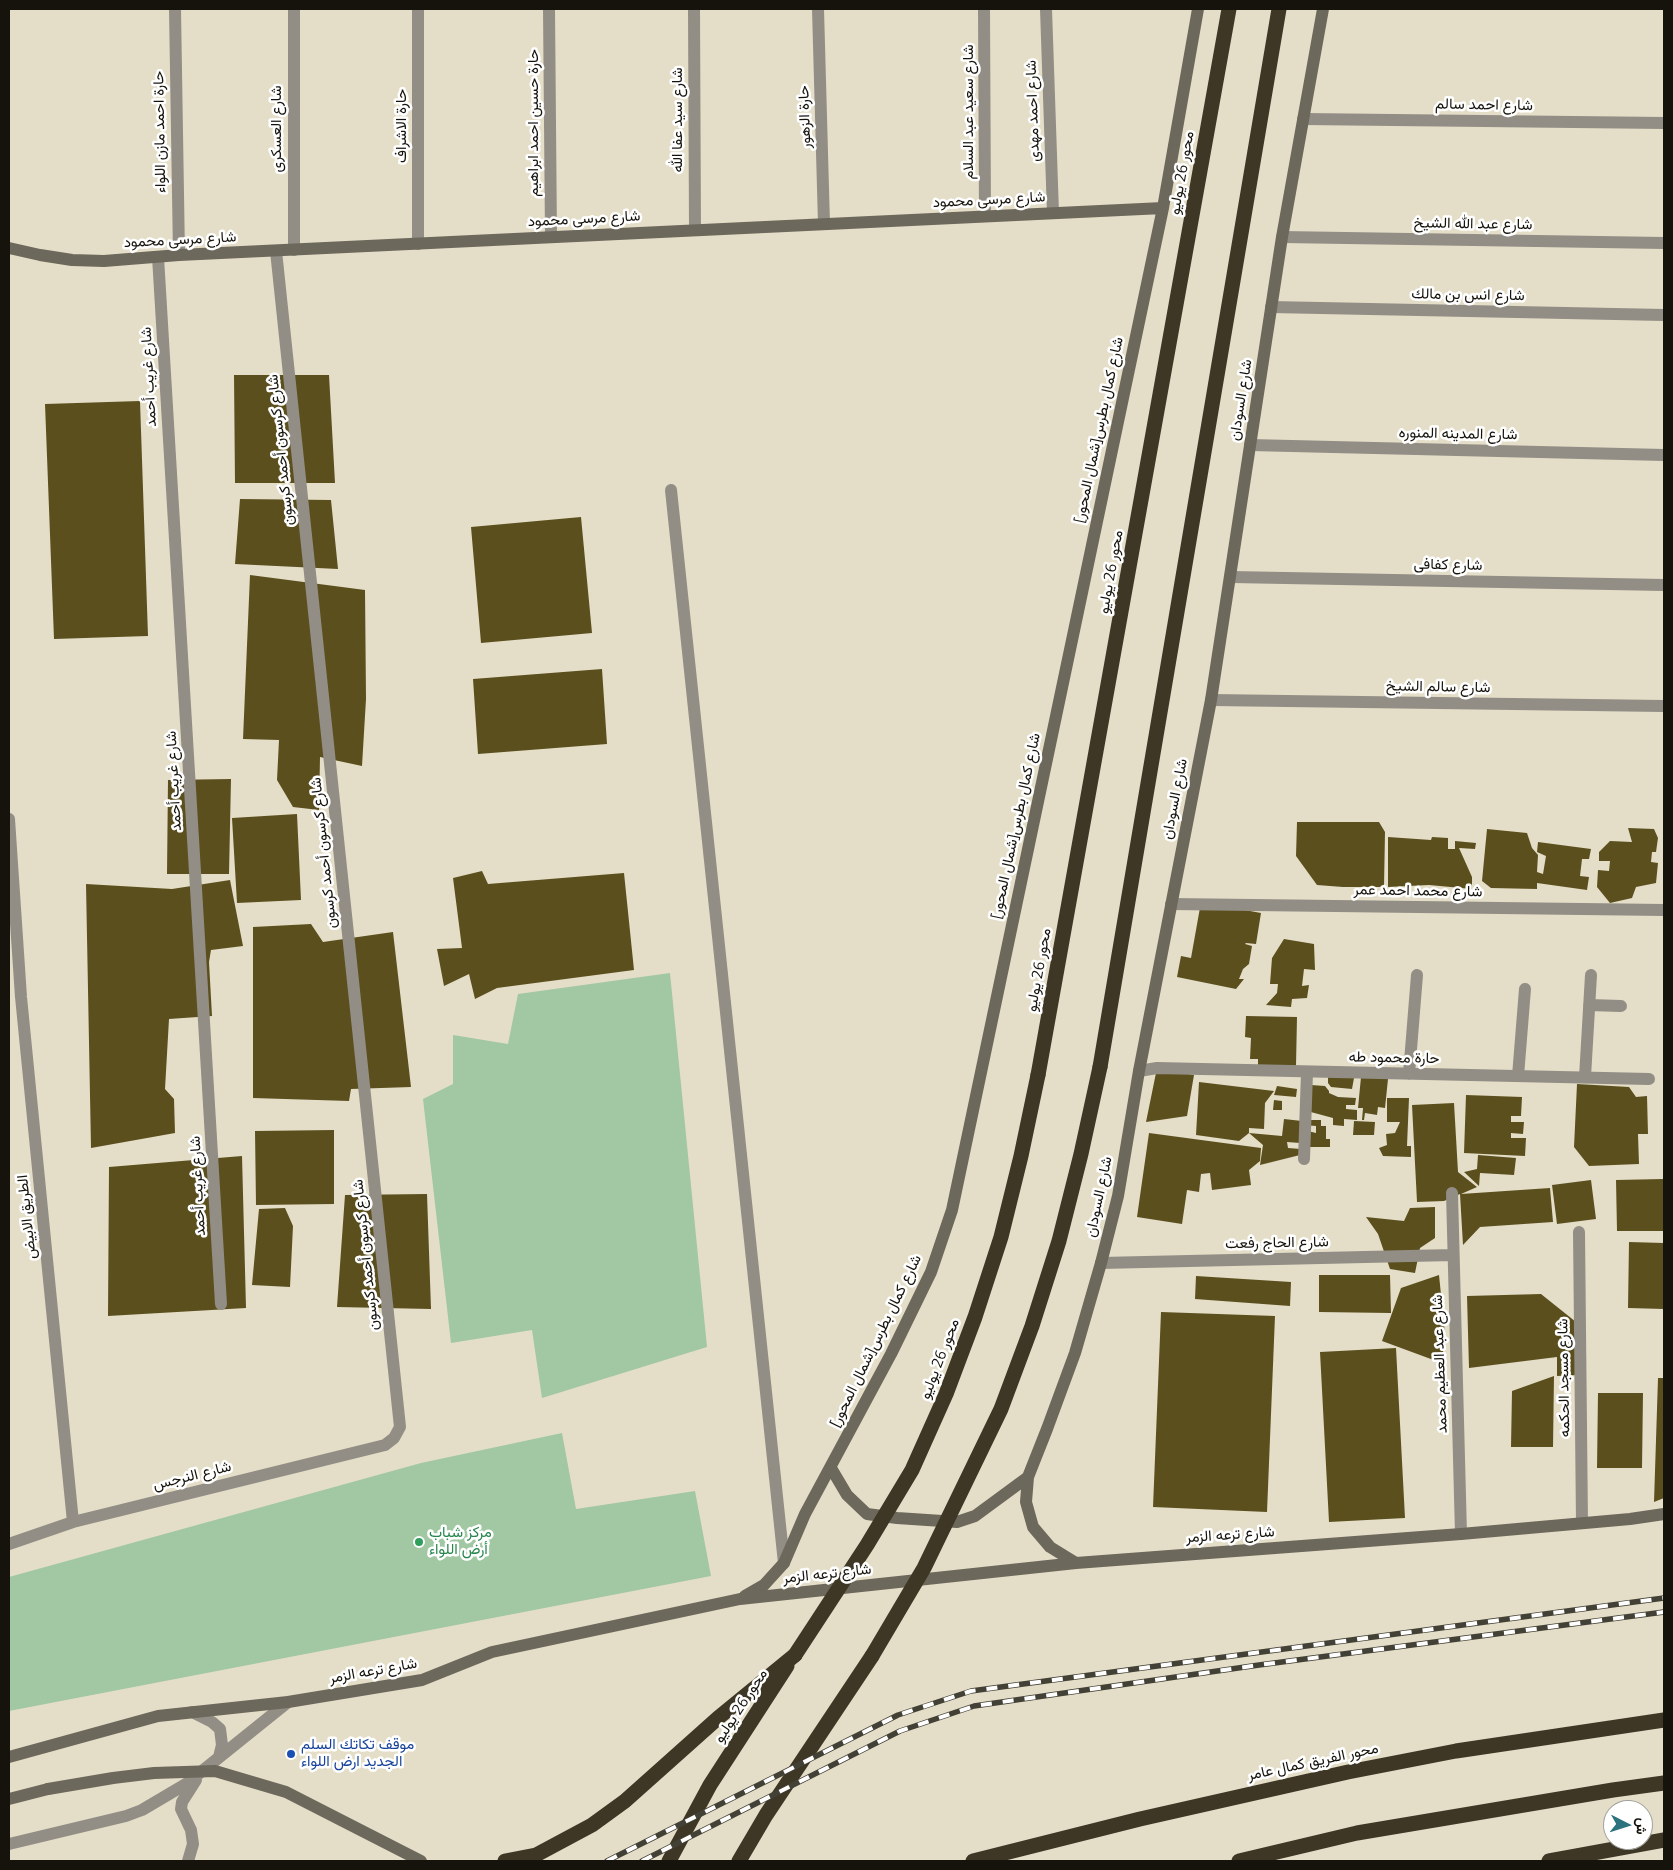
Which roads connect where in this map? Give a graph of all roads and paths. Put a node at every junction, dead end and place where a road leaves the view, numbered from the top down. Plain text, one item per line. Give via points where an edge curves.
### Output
1 (175, 9) edge
2 (294, 9) edge
3 (418, 9) edge
4 (549, 9) edge
5 (694, 9) edge
6 (818, 9) edge
7 (984, 9) edge
8 (1046, 9) edge
9 (1198, 9) edge
10 (1229, 9) edge
11 (1279, 9) edge
12 (1323, 9) edge
13 (1303, 119) junction
14 (1664, 123) edge
15 (1163, 208) junction
16 (1053, 213) junction
17 (985, 216) junction
18 (824, 224) junction
19 (695, 230) junction
20 (551, 237) junction
21 (1282, 237) junction
22 (1664, 243) edge
23 (418, 244) junction
24 (9, 248) edge
25 (294, 250) junction
26 (276, 251) junction
27 (179, 256) junction
28 (158, 257) junction
29 (1271, 307) junction
30 (1664, 315) edge
31 (1250, 445) junction
32 (1664, 455) edge
33 (671, 490) dead end
34 (1231, 577) junction
35 (1664, 585) edge
36 (1211, 700) junction
37 (1664, 706) edge
38 (9, 819) edge
39 (1171, 904) junction
40 (1664, 910) edge
41 (1417, 975) dead end
42 (1591, 975) dead end
43 (1525, 989) dead end
44 (1589, 1005) junction
45 (1621, 1006) dead end
46 (1139, 1071) junction
47 (1307, 1073) junction
48 (1409, 1074) junction
49 (1518, 1076) junction
50 (1585, 1077) junction
51 (1649, 1079) dead end
52 (1304, 1159) dead end
53 (1452, 1192) dead end
54 (1579, 1232) dead end
55 (1453, 1255) junction
56 (1101, 1263) junction
57 (221, 1304) dead end
58 (385, 1445) joint
59 (831, 1468) junction
60 (1028, 1477) junction
61 (1664, 1514) edge
62 (73, 1522) junction
63 (1582, 1523) junction
64 (1461, 1534) junction
65 (9, 1544) edge
66 (784, 1563) junction
67 (1076, 1563) junction
68 (740, 1599) junction
69 (795, 1655) junction
70 (288, 1702) junction
71 (192, 1712) junction
72 (1664, 1720) edge
73 (9, 1757) edge
74 (220, 1757) junction
75 (201, 1771) junction
76 (1664, 1783) edge
77 (9, 1799) edge
78 (1664, 1840) edge
79 (9, 1844) edge
80 (188, 1861) edge
81 (421, 1861) edge
82 (505, 1861) edge
83 (669, 1861) edge
84 (739, 1861) edge
85 (973, 1861) edge
86 (1239, 1861) edge
87 (1549, 1861) edge

1 - 27 street, حارة احمد مازن اللواء
2 - 25 street, شارع العسكرى
3 - 23 street, حارة الاشراف
4 - 20 street, حارة حسين احمد ابراهيم
5 - 19 street, شارع سيد عفا الله
6 - 18 street, حارة الزهور
7 - 17 street, شارع سعيد عبد السلام
8 - 16 street, شارع احمد مهدى
9 - 15 street, شارع كمال بطرس[شمال المحور]
10 - 69 highway, محور 26 يوليو, bridge via 1038,1075 1001,1237 946,1394 912,1470
11 - 84 highway, bridge via 1100,1067 1059,1241 1032,1326 1000,1409 924,1568 872,1656
12 - 13 street, شارع السودان
13 - 14 street, شارع احمد سالم
13 - 21 street, شارع السودان
15 - 16 street, شارع مرسى محمود
15 - 59 street, شارع كمال بطرس[شمال المحور] via 952,1210 931,1272
16 - 17 street, شارع مرسى محمود
17 - 18 street, شارع مرسى محمود
18 - 19 street, شارع مرسى محمود
19 - 20 street, شارع مرسى محمود
20 - 23 street, شارع مرسى محمود
21 - 22 street, شارع عبد الله الشيخ
21 - 29 street, شارع السودان
23 - 25 street, شارع مرسى محمود
24 - 28 street, شارع مرسى محمود via 72,260
25 - 26 street, شارع مرسى محمود
26 - 27 street, شارع مرسى محمود
26 - 58 street, شارع كرسون أحمد كرسون via 399,1414 400,1427
27 - 28 street, شارع مرسى محمود
28 - 57 street, شارع غريب أحمد
29 - 30 street, شارع انس بن مالك
29 - 31 street, شارع السودان
31 - 32 street, شارع المدينه المنوره
31 - 34 street, شارع السودان
33 - 66 street
34 - 35 street, شارع كفافى
34 - 36 street, شارع السودان
36 - 37 street, شارع سالم الشيخ
36 - 39 street, شارع السودان
38 - 62 street, الطريق الابيض via 21,997
39 - 40 street, شارع محمد احمد عمر
39 - 46 street, شارع السودان
41 - 48 street
42 - 44 street
43 - 49 street
44 - 45 street
44 - 50 street
46 - 47 street, حارة محمود طه via 1157,1068
46 - 56 street, شارع السودان via 1118,1196
47 - 48 street, حارة محمود طه
47 - 52 street
48 - 49 street, حارة محمود طه
49 - 50 street, حارة محمود طه
50 - 51 street, حارة محمود طه
53 - 55 street, شارع عبد العظيم محمد
54 - 63 street, شارع مسجد الحكمه
55 - 56 street, شارع الحاج رفعت
55 - 64 street, شارع عبد العظيم محمد
56 - 60 street, شارع السودان via 1075,1353
58 - 62 street, شارع النرجس
59 - 60 street via 846,1495 867,1514 958,1522 975,1516
59 - 66 street, شارع كمال بطرس[شمال المحور] via 805,1514
60 - 67 street, شارع السودان via 1026,1502 1033,1527 1050,1547
61 - 63 street, شارع ترعه الزمر
62 - 65 street, شارع النرجس
63 - 64 street, شارع ترعه الزمر
64 - 67 street, شارع ترعه الزمر
66 - 68 street, شارع كمال بطرس[شمال المحور] via 764,1585
67 - 68 street, شارع ترعه الزمر
68 - 70 street, شارع ترعه الزمر via 492,1652 422,1680
69 - 82 highway via 592,1825 536,1855
69 - 83 highway, محور 26 يوليو via 710,1785
70 - 71 street, شارع ترعه الزمر
70 - 74 street
71 - 73 street, شارع ترعه الزمر via 158,1716
71 - 74 street via 220,1729
72 - 85 highway, محور الفريق كمال عامر via 1456,1751 1348,1772
74 - 75 street
75 - 79 street via 186,1784 134,1813
75 - 80 street via 182,1802 181,1809 191,1830 193,1844
76 - 86 highway via 1356,1833
77 - 81 street, bridge via 113,1778 215,1771 286,1792
78 - 87 highway

